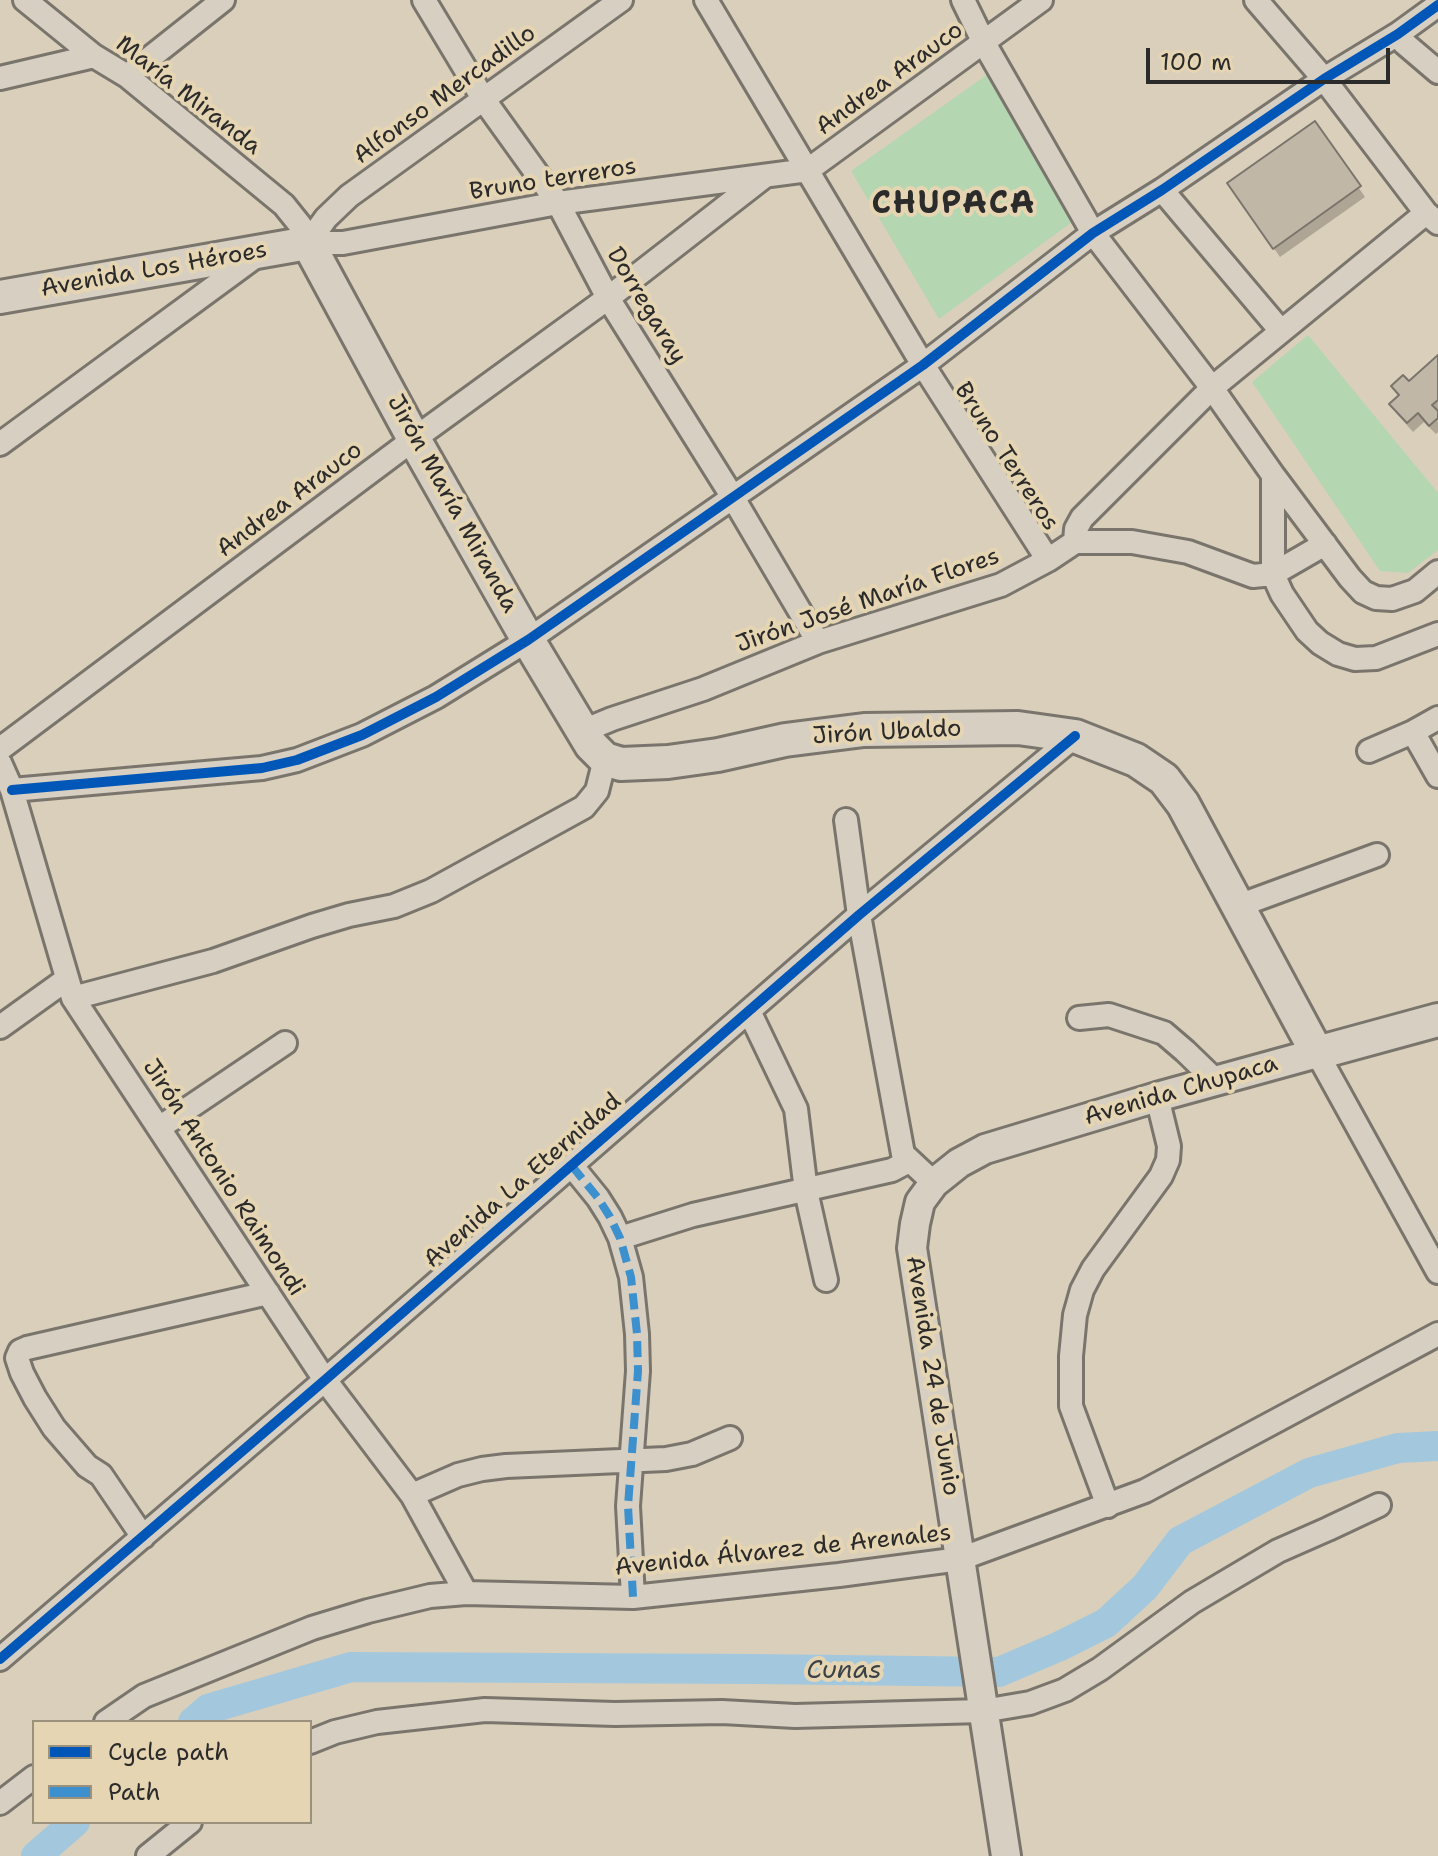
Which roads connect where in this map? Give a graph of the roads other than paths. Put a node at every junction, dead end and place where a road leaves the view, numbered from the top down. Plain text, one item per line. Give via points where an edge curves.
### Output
1 (25, 0) edge
2 (223, 0) edge
3 (424, 0) edge
4 (621, 0) edge
5 (706, 0) edge
6 (963, 0) edge
7 (1041, 0) edge
8 (1256, 0) edge
9 (1438, 5) edge
10 (1398, 34) junction
11 (984, 43) junction
12 (94, 56) junction
13 (1438, 72) edge
14 (127, 76) junction
15 (0, 78) edge
16 (1324, 79) junction
17 (484, 100) junction
18 (808, 170) junction
19 (765, 176) junction
20 (1162, 190) junction
21 (558, 203) junction
22 (1432, 218) edge
23 (1093, 233) junction
24 (308, 243) junction
25 (264, 251) junction
26 (0, 297) edge
27 (608, 298) junction
28 (1281, 331) junction
29 (923, 365) junction
30 (1212, 388) junction
31 (414, 439) junction
32 (0, 444) edge
33 (1273, 475) junction
34 (732, 496) junction
35 (1075, 542) junction
36 (1325, 544) junction
37 (1048, 560) junction
38 (1438, 572) edge
39 (1273, 574) junction
40 (1438, 634) edge
41 (528, 640) junction
42 (818, 642) junction
43 (1438, 718) edge
44 (583, 731) junction
45 (1413, 732) junction
46 (1075, 736) junction
47 (0, 749) edge
48 (1369, 751) dead end
49 (605, 759) junction
50 (4, 776) edge
51 (1438, 776) edge
52 (846, 820) dead end
53 (1377, 855) dead end
54 (1238, 906) junction
55 (859, 915) junction
56 (70, 988) junction
57 (749, 1011) junction
58 (1079, 1018) dead end
59 (1438, 1020) edge
60 (0, 1027) edge
61 (285, 1043) dead end
62 (1317, 1053) junction
63 (1215, 1080) junction
64 (1157, 1097) junction
65 (159, 1128) junction
66 (909, 1161) junction
67 (572, 1166) junction
68 (934, 1183) junction
69 (806, 1191) junction
70 (620, 1238) junction
71 (1438, 1272) edge
72 (826, 1280) dead end
73 (268, 1293) junction
74 (1438, 1334) edge
75 (325, 1380) junction
76 (730, 1438) dead end
77 (631, 1462) junction
78 (412, 1495) junction
79 (1379, 1505) dead end
80 (1108, 1506) junction
81 (143, 1537) junction
82 (960, 1559) junction
83 (466, 1593) junction
84 (633, 1597) junction
85 (0, 1659) edge
86 (982, 1705) junction
87 (109, 1720) edge
88 (312, 1741) edge
89 (32, 1779) edge
90 (0, 1803) edge
91 (188, 1824) edge
92 (148, 1856) edge
93 (1006, 1856) edge

1 - 12 street, María Miranda
2 - 14 street
3 - 17 street, Dorregaray
4 - 17 street, Alfonso Mercadillo
5 - 18 street, Bruno Terreros
6 - 11 street
7 - 11 street, Andrea Arauco
8 - 16 street
9 - 10 street
10 - 13 street
10 - 16 street
11 - 18 street, Andrea Arauco
11 - 23 street
12 - 14 street, María Miranda
12 - 15 street
14 - 24 street, María Miranda via 284,205
16 - 20 street
16 - 22 street
17 - 21 street, Dorregaray
17 - 24 street, Alfonso Mercadillo via 349,196
18 - 19 street, Bruno terreros
18 - 29 street, Bruno Terreros
19 - 21 street, Bruno terreros
19 - 27 street, Andrea Arauco
20 - 23 street
20 - 28 street
21 - 24 street, Bruno terreros via 343,243
21 - 27 street, Dorregaray
22 - 28 street, Jirón José María Flores
23 - 29 street
23 - 30 street
24 - 25 highway, Avenida Los Héroes
24 - 31 highway, Jirón María Miranda
25 - 26 highway, Avenida Los Héroes
25 - 32 street
27 - 31 street, Andrea Arauco
27 - 34 street, Dorregaray
28 - 30 street, Jirón José María Flores
29 - 34 street
29 - 37 street, Bruno Terreros
30 - 33 street
30 - 35 street, Jirón José María Flores via 1082,518
31 - 41 highway, Jirón María Miranda
31 - 47 street, Andrea Arauco
33 - 36 street
33 - 39 street
34 - 41 street
34 - 42 street, Dorregaray
35 - 37 street, Jirón José María Flores
35 - 39 street via 1132,542 1188,552 1253,576
36 - 38 street via 1356,585 1376,598 1415,591
36 - 39 street
37 - 42 street, Jirón José María Flores via 1001,585
39 - 40 street via 1307,631 1338,654 1376,658
41 - 44 highway, Jirón María Miranda
41 - 50 street via 436,697 362,735 297,760 262,768
42 - 44 street, Jirón José María Flores
43 - 45 street
44 - 49 highway, Jirón María Miranda
45 - 48 street
45 - 51 street
46 - 49 highway, Jirón Ubaldo via 1018,728 864,730 668,762 621,764
46 - 54 highway, Jirón Ubaldo via 1136,760 1164,779
46 - 55 street, Avenida La Eternidad
49 - 56 street via 597,791 584,807 431,891 213,961
50 - 56 street, Jirón Antonio Raimondi
52 - 55 street
53 - 54 street
54 - 62 highway, Jirón Ubaldo
55 - 57 street, Avenida La Eternidad
55 - 66 street via 903,1154
56 - 60 street
56 - 65 street, Jirón Antonio Raimondi
57 - 67 street, Avenida La Eternidad
57 - 69 street via 796,1109
58 - 63 street via 1109,1015 1164,1033
59 - 62 highway, Avenida Chupaca
61 - 65 street
62 - 63 main road, Avenida Chupaca
62 - 71 street
63 - 64 main road, Avenida Chupaca
64 - 68 main road, Avenida Chupaca via 985,1149
64 - 80 street via 1168,1160 1093,1269 1075,1315 1071,1406
65 - 73 street, Jirón Antonio Raimondi
66 - 68 street
66 - 69 street
67 - 70 street
67 - 75 street, Avenida La Eternidad
68 - 82 main road, Avenida 24 de Junio via 920,1202 912,1248
69 - 70 street via 693,1215
69 - 72 street
70 - 77 street via 631,1277 637,1334
73 - 75 street, Jirón Antonio Raimondi
73 - 81 street via 20,1351 22,1373 54,1428 101,1475
74 - 80 street, Avenida Álvarez de Arenales
75 - 78 street, Jirón Antonio Raimondi
75 - 81 street, Avenida La Eternidad
76 - 77 street via 692,1454
77 - 78 street via 482,1469
77 - 84 street
78 - 83 street, Jirón Antonio Raimondi
79 - 86 street via 1265,1558 1065,1690 1030,1703
80 - 82 street, Avenida Álvarez de Arenales
81 - 85 street, Avenida La Eternidad
82 - 84 street, Avenida Álvarez de Arenales
82 - 86 main road, Avenida 24 de Junio
83 - 84 street, Avenida Álvarez de Arenales
83 - 87 street, Avenida Álvarez de Arenales via 430,1596 312,1628 144,1696
86 - 88 street via 795,1716 485,1710 377,1722
86 - 93 main road, Avenida 24 de Junio
89 - 90 street
91 - 92 street

